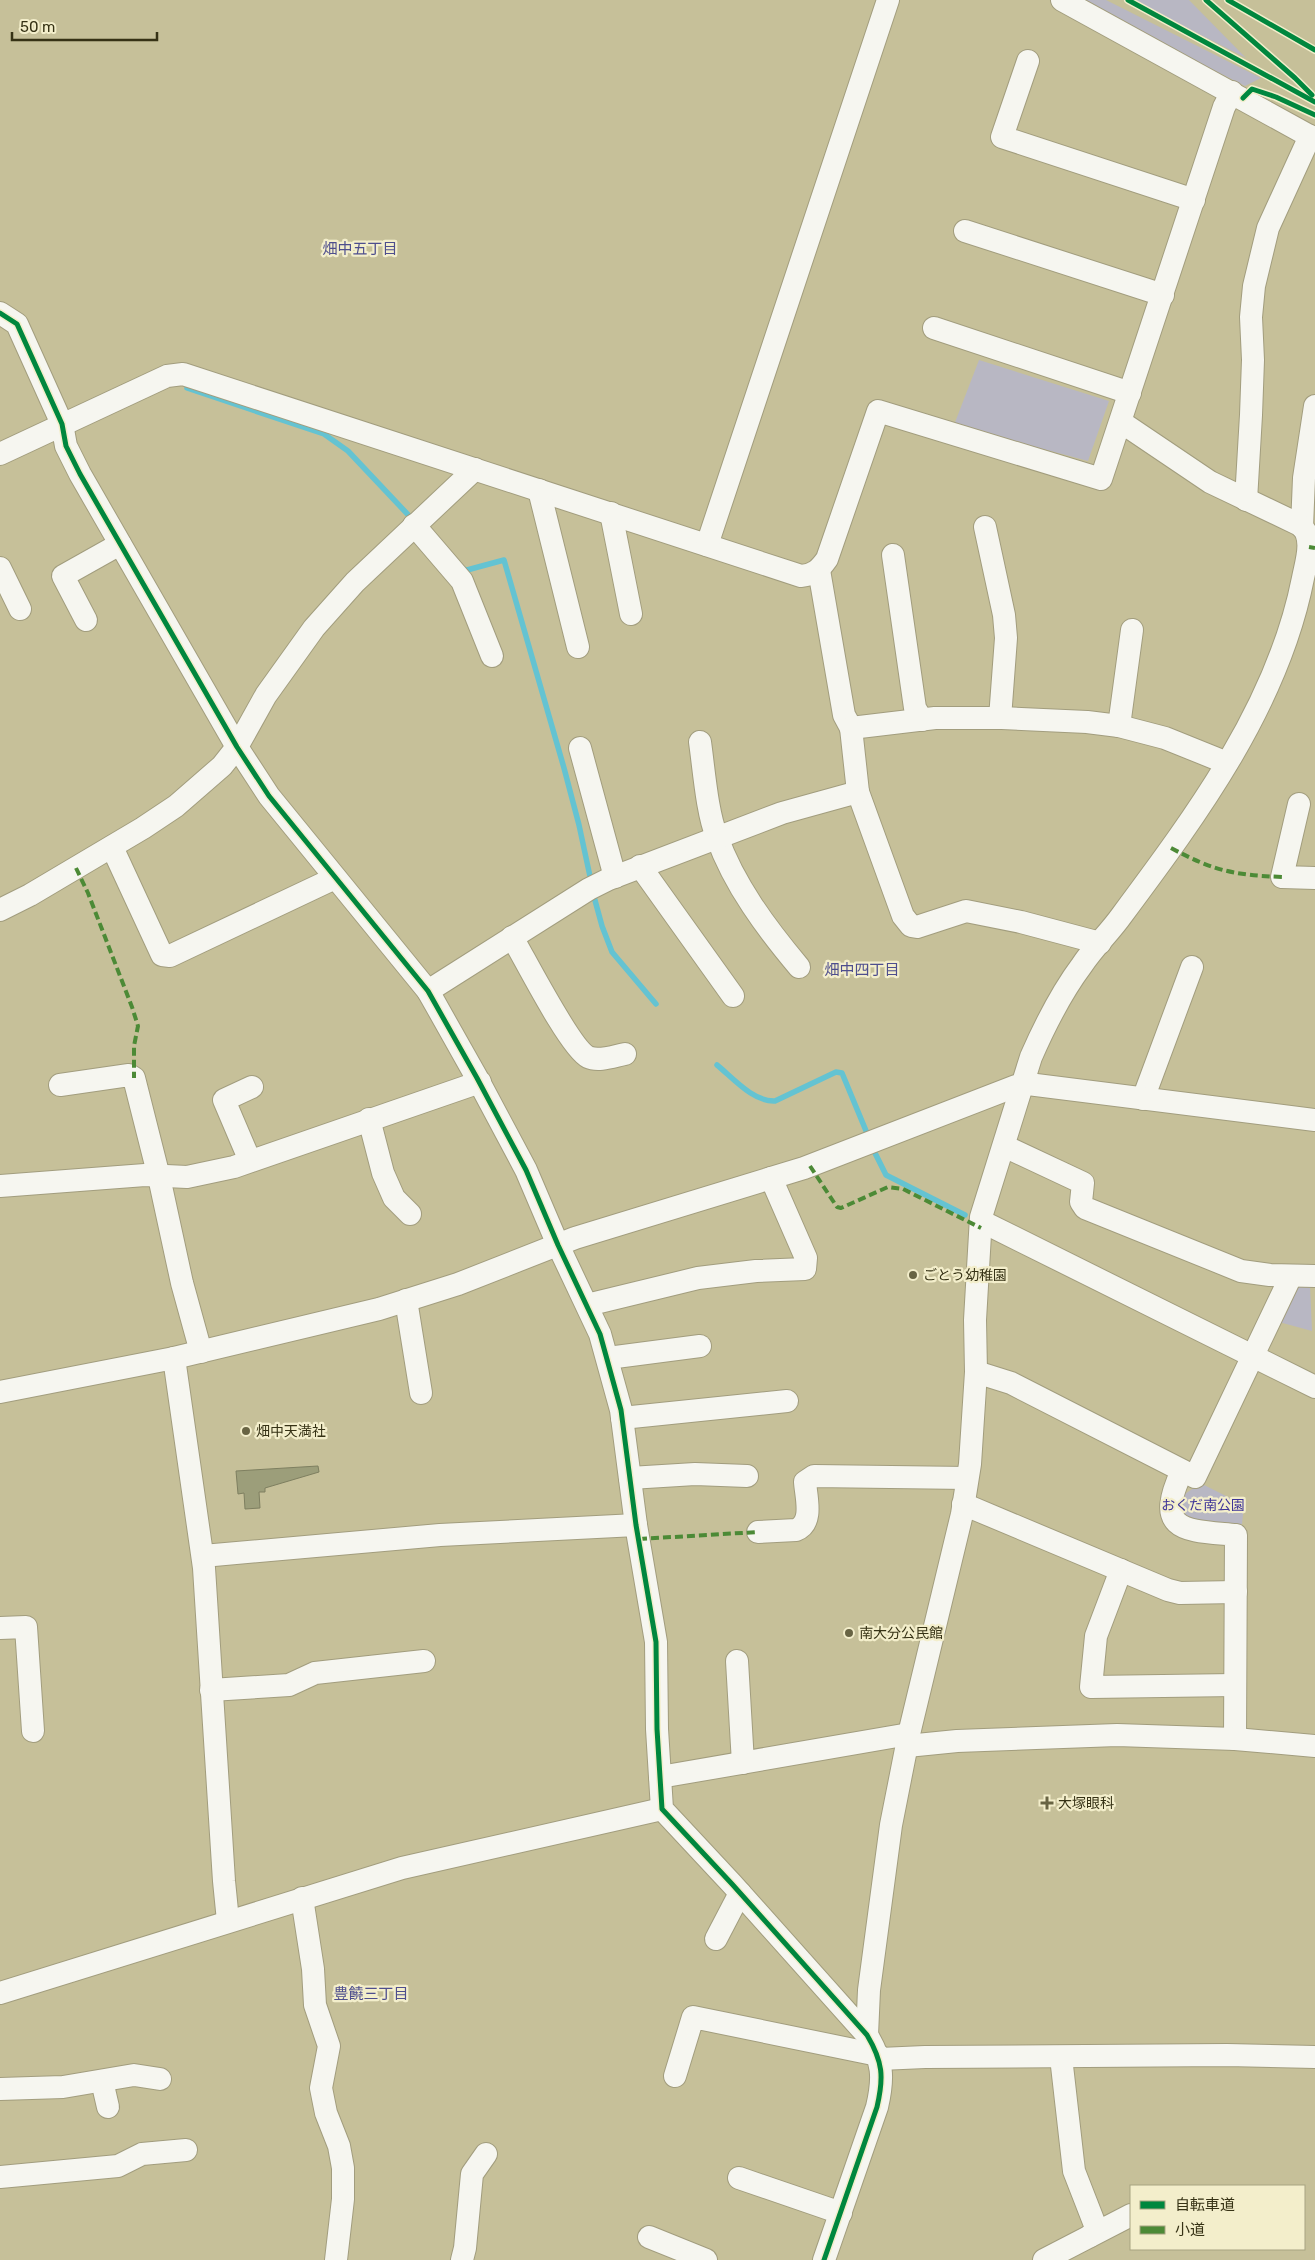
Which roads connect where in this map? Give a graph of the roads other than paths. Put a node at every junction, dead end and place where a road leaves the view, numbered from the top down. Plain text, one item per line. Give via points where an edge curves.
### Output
1 (888, 0) edge
2 (1062, 0) edge
3 (1028, 61) dead end
4 (1232, 92) junction
5 (1312, 137) edge
6 (1194, 200) junction
7 (965, 231) dead end
8 (1163, 296) junction
9 (0, 313) edge
10 (934, 328) dead end
11 (1130, 393) junction
12 (1315, 406) edge
13 (1121, 422) junction
14 (62, 424) junction
15 (0, 454) edge
16 (475, 469) junction
17 (540, 490) junction
18 (1246, 500) junction
19 (610, 513) junction
20 (414, 525) junction
21 (1302, 526) junction
22 (985, 527) dead end
23 (120, 544) junction
24 (707, 545) junction
25 (893, 555) dead end
26 (0, 568) edge
27 (810, 573) junction
28 (20, 609) dead end
29 (631, 614) dead end
30 (86, 620) dead end
31 (1132, 630) dead end
32 (578, 647) dead end
33 (492, 656) dead end
34 (1000, 718) junction
35 (922, 720) junction
36 (1119, 726) junction
37 (851, 728) junction
38 (700, 742) dead end
39 (237, 747) junction
40 (580, 748) dead end
41 (1228, 763) junction
42 (858, 792) junction
43 (1299, 804) dead end
44 (716, 837) junction
45 (112, 846) junction
46 (640, 866) junction
47 (615, 877) junction
48 (335, 878) junction
49 (1315, 878) edge
50 (0, 910) edge
51 (512, 937) junction
52 (1100, 943) junction
53 (800, 967) dead end
54 (1192, 967) dead end
55 (428, 991) junction
56 (733, 996) dead end
57 (625, 1054) dead end
58 (480, 1082) junction
59 (1022, 1084) junction
60 (60, 1085) dead end
61 (252, 1087) dead end
62 (1143, 1099) junction
63 (369, 1119) junction
64 (1315, 1120) edge
65 (1004, 1146) junction
66 (250, 1161) junction
67 (159, 1177) junction
68 (771, 1178) junction
69 (0, 1186) edge
70 (410, 1214) dead end
71 (981, 1221) junction
72 (558, 1245) junction
73 (1291, 1276) junction
74 (1315, 1276) edge
75 (406, 1300) junction
76 (587, 1305) junction
77 (700, 1346) dead end
78 (202, 1352) junction
79 (1253, 1356) junction
80 (174, 1358) junction
81 (608, 1358) junction
82 (976, 1372) junction
83 (1315, 1387) edge
84 (0, 1392) edge
85 (421, 1393) dead end
86 (787, 1401) dead end
87 (622, 1418) junction
88 (1182, 1471) junction
89 (747, 1476) dead end
90 (630, 1478) junction
91 (967, 1478) junction
92 (963, 1504) junction
93 (636, 1525) junction
94 (758, 1532) dead end
95 (203, 1556) junction
96 (1120, 1570) junction
97 (1236, 1592) junction
98 (0, 1628) edge
99 (424, 1661) dead end
100 (737, 1661) dead end
101 (1235, 1685) junction
102 (211, 1690) junction
103 (33, 1731) dead end
104 (1235, 1739) junction
105 (908, 1740) junction
106 (1315, 1746) edge
107 (743, 1763) junction
108 (660, 1777) junction
109 (662, 1809) junction
110 (740, 1893) junction
111 (302, 1898) junction
112 (228, 1921) junction
113 (716, 1939) dead end
114 (0, 1993) edge
115 (867, 2036) junction
116 (879, 2057) junction
117 (1061, 2057) junction
118 (1315, 2057) edge
119 (675, 2076) dead end
120 (160, 2079) dead end
121 (102, 2080) junction
122 (0, 2089) edge
123 (108, 2107) dead end
124 (186, 2150) dead end
125 (486, 2154) dead end
126 (0, 2177) edge
127 (740, 2178) dead end
128 (841, 2213) junction
129 (1130, 2216) edge
130 (1090, 2236) junction
131 (649, 2237) dead end
132 (336, 2260) edge
133 (462, 2260) edge
134 (706, 2260) edge
135 (824, 2260) edge
136 (1044, 2260) edge

1 - 24 street
2 - 4 street
3 - 6 street via 1002,137
4 - 5 street
4 - 6 street via 1224,107
5 - 18 street via 1268,228 1254,286
6 - 8 street
7 - 8 street
8 - 11 street
9 - 14 street via 17,324
10 - 11 street
11 - 13 street
12 - 21 street via 1304,478
13 - 18 street via 1210,482
13 - 27 street via 1101,479 878,411 827,559
14 - 15 street
14 - 16 street via 167,376 183,374
14 - 23 street via 66,446
16 - 17 street
16 - 20 street
17 - 19 street
17 - 32 street
18 - 21 street
19 - 24 street
19 - 29 street
20 - 33 street via 462,581
20 - 39 street via 355,582 314,628 266,695
21 - 41 street via 1307,533 1309,549 1290,632 1266,692
22 - 34 street via 1006,638
23 - 30 street via 63,576
23 - 39 street
24 - 27 street
25 - 35 street via 915,708
26 - 28 street
27 - 37 street via 844,716
31 - 36 street
34 - 35 street
34 - 36 street
35 - 37 street
36 - 41 street via 1165,738
37 - 42 street
38 - 44 street
39 - 45 street via 222,766 176,806
39 - 48 street via 269,796
40 - 47 street
41 - 52 street
42 - 44 street via 782,813
42 - 52 street via 903,916 911,926 917,927 966,911
43 - 49 street via 1282,877
44 - 46 street
44 - 53 street via 755,910
45 - 48 street via 162,954 170,956
45 - 50 street
46 - 47 street
46 - 56 street
47 - 51 street
48 - 55 street
51 - 55 street
51 - 57 street via 580,1051 597,1059
52 - 59 street via 1060,998
54 - 62 street
55 - 58 street
58 - 63 street
58 - 72 street via 526,1170
59 - 62 street
59 - 65 street
59 - 68 street
60 - 67 street via 129,1075 134,1078
61 - 66 street via 224,1100
62 - 64 street
63 - 66 street
63 - 70 street via 383,1173 394,1198
65 - 71 street
65 - 73 street via 1083,1183 1081,1202 1085,1208 1241,1271
66 - 67 street via 187,1177
67 - 69 street
67 - 78 street via 182,1283
68 - 72 street
68 - 76 street via 806,1258 805,1269 698,1278
71 - 79 street
71 - 82 street via 975,1320
72 - 75 street via 458,1284
72 - 76 street
73 - 74 street
73 - 79 street
75 - 78 street
75 - 85 street
76 - 81 street
77 - 81 street
78 - 80 street
79 - 83 street
79 - 88 street via 1195,1477
80 - 84 street
80 - 95 street
81 - 87 street
82 - 88 street via 1011,1383
82 - 91 street
86 - 87 street
87 - 90 street
88 - 97 street via 1172,1495 1172,1513 1189,1530 1236,1535
89 - 90 street via 695,1474
90 - 93 street
91 - 92 street
91 - 94 street via 814,1476 805,1482 807,1519 801,1528
92 - 96 street
92 - 105 street
93 - 95 street via 440,1535
93 - 108 street via 656,1642
95 - 102 street
96 - 97 street via 1180,1593
96 - 101 street via 1096,1636 1091,1686
97 - 101 street
98 - 103 street via 26,1627
99 - 102 street via 315,1673 289,1685
100 - 107 street
101 - 104 street
102 - 112 street
104 - 105 street via 1077,1735
104 - 106 street
105 - 107 street
105 - 115 street via 891,1825 868,1990
107 - 108 street
108 - 109 street
109 - 110 street
109 - 111 street via 402,1868
110 - 113 street
110 - 115 street
111 - 112 street
111 - 132 street via 315,2005 329,2046 321,2088 343,2168
112 - 114 street
115 - 116 street
116 - 117 street
116 - 119 street via 693,2017
116 - 128 street via 882,2083 877,2107
117 - 118 street
117 - 130 street via 1074,2172 1095,2225
120 - 121 street via 134,2075
121 - 122 street via 63,2087
121 - 123 street
124 - 126 street via 142,2154 118,2166
125 - 133 street via 472,2174 466,2248
127 - 128 street
128 - 135 street
129 - 130 street
130 - 136 street
131 - 134 street

